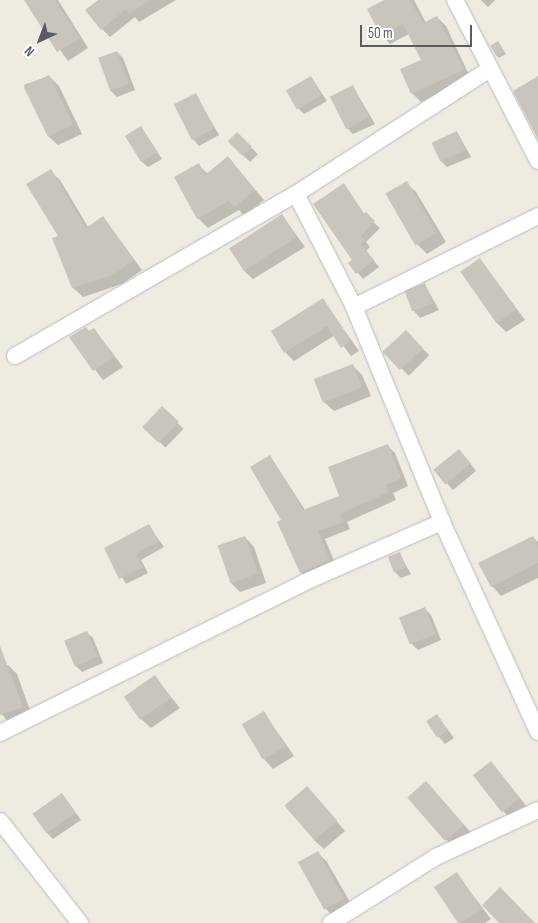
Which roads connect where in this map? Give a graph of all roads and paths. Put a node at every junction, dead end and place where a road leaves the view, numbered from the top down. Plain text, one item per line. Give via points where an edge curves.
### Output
1 (455, 0) edge
2 (490, 69) junction
3 (538, 161) edge
4 (296, 194) junction
5 (538, 216) edge
6 (354, 307) junction
7 (15, 356) dead end
8 (442, 522) junction
9 (538, 732) edge
10 (0, 733) edge
11 (538, 810) edge
12 (0, 821) edge
13 (80, 923) edge
14 (331, 923) edge

1 - 2 street
2 - 3 street
2 - 4 street
4 - 6 street
4 - 7 street
5 - 6 street
6 - 8 street
8 - 9 street
8 - 10 street via 305,582
11 - 14 street via 436,857
12 - 13 street

